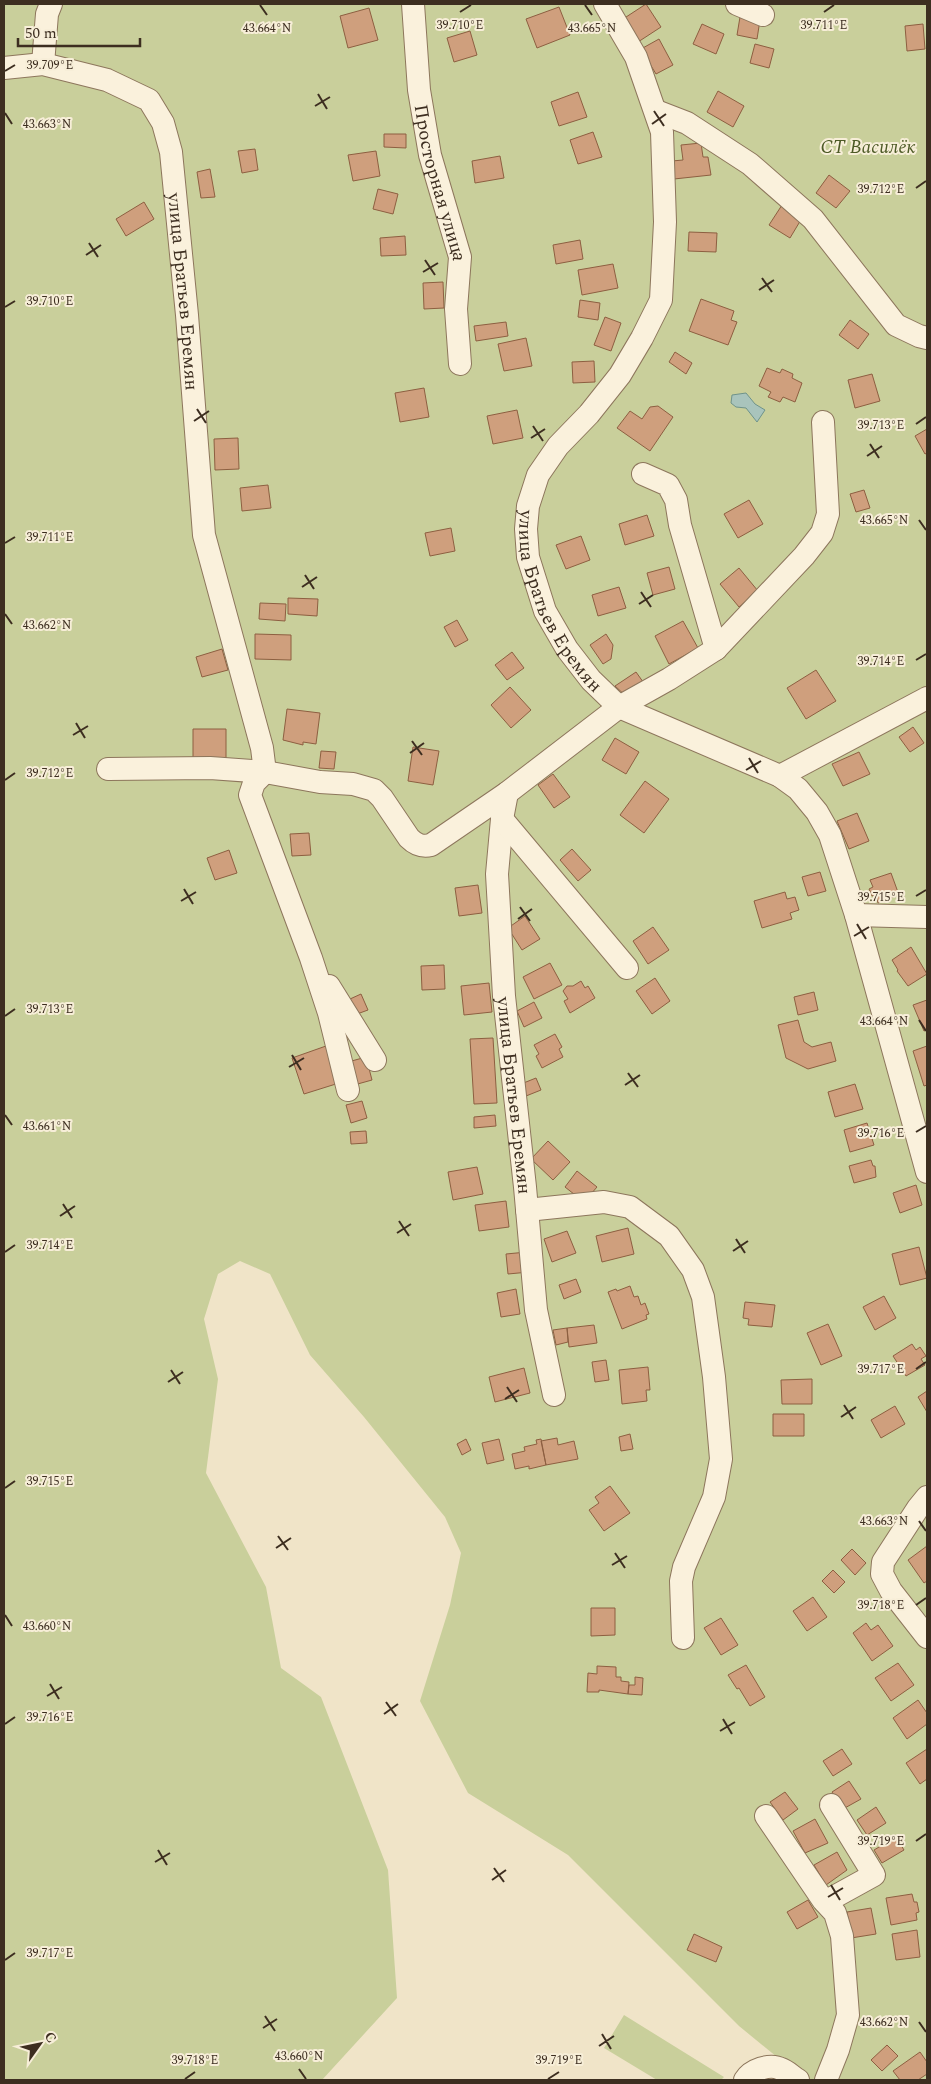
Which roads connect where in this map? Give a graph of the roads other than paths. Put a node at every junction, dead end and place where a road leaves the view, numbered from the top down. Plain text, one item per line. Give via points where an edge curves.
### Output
1 (51, 4) edge
2 (413, 4) edge
3 (605, 4) edge
4 (737, 4) edge
5 (763, 15) dead end
6 (43, 64) junction
7 (4, 68) edge
8 (656, 111) junction
9 (927, 338) edge
10 (460, 364) dead end
11 (823, 422) dead end
12 (642, 474) dead end
13 (716, 649) junction
14 (927, 698) edge
15 (619, 707) junction
16 (108, 769) dead end
17 (265, 772) junction
18 (780, 776) junction
19 (507, 793) junction
20 (502, 819) junction
21 (856, 914) junction
22 (927, 917) edge
23 (311, 958) junction
24 (627, 968) dead end
25 (375, 1060) dead end
26 (348, 1090) dead end
27 (927, 1172) edge
28 (527, 1210) junction
29 (554, 1396) dead end
30 (927, 1497) edge
31 (927, 1637) edge
32 (683, 1638) dead end
33 (831, 1805) dead end
34 (766, 1816) dead end
35 (826, 1902) junction
36 (746, 2079) edge
37 (798, 2080) edge
38 (826, 2080) edge

1 - 6 street via 47,14
2 - 10 street, Просторная улица via 419,90 430,155 460,257 456,309
3 - 8 street via 636,57
4 - 5 street
6 - 7 street, улица Братьев Еремян
6 - 17 street, улица Братьев Еремян via 107,80 140,96 148,100 163,123 171,152 204,535 262,748
8 - 9 street via 687,122 750,164 813,219 896,325
8 - 15 street, улица Братьев Еремян via 662,132 664,204 661,300 620,375 558,446 538,475 528,506 526,528 528,557 545,610 591,680
11 - 13 street via 828,514 822,533
12 - 13 street via 668,484 676,500 680,525
13 - 15 street
14 - 18 street
15 - 18 street, улица Братьев Еремян
15 - 19 street, улица Братьев Еремян
16 - 17 street, улица Братьев Еремян via 210,768
17 - 19 street, улица Братьев Еремян via 374,790 409,838 424,847
17 - 23 street via 254,783 250,795
18 - 21 street, улица Братьев Еремян via 798,789 830,835
19 - 20 street, улица Братьев Еремян
20 - 24 street
20 - 28 street, улица Братьев Еремян via 497,874 504,986
21 - 22 street
21 - 27 street, улица Братьев Еремян
23 - 25 street
23 - 26 street
28 - 29 street, улица Братьев Еремян via 536,1310
28 - 32 street via 604,1202 630,1207 669,1236 693,1270 703,1297 721,1459 714,1497 680,1581
30 - 31 street via 883,1562 882,1574 890,1590
33 - 35 street via 874,1875
34 - 35 street
35 - 38 street via 835,1914 842,1936 848,2015
36 - 37 street via 758,2070 771,2067 780,2068

